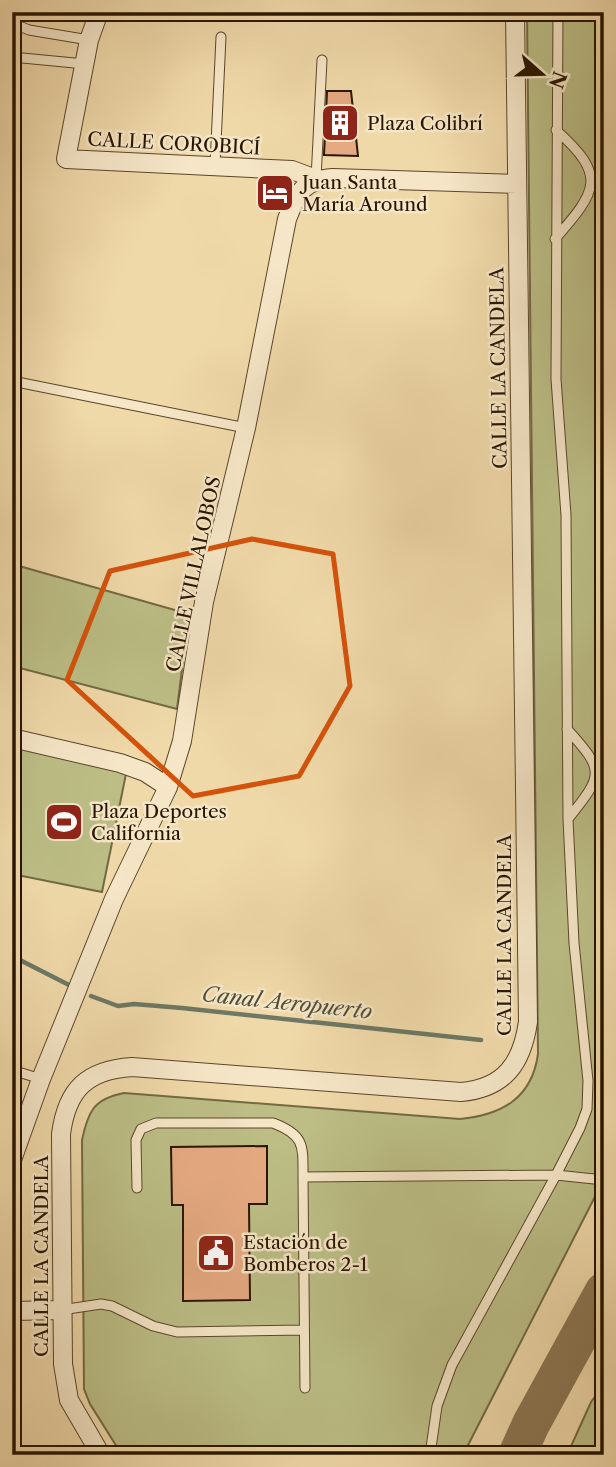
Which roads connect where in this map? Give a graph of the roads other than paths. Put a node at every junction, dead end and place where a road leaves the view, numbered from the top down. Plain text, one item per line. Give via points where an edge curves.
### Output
1 (99, 12) edge
2 (515, 12) edge
3 (558, 12) edge
4 (12, 23) edge
5 (221, 37) dead end
6 (89, 40) junction
7 (12, 57) edge
8 (322, 60) dead end
9 (85, 64) junction
10 (556, 130) junction
11 (215, 165) junction
12 (316, 179) junction
13 (517, 184) junction
14 (555, 239) junction
15 (12, 381) edge
16 (246, 428) junction
17 (567, 729) junction
18 (12, 738) edge
19 (168, 787) junction
20 (569, 819) junction
21 (12, 1070) edge
22 (41, 1079) junction
23 (12, 1160) edge
24 (556, 1175) junction
25 (303, 1177) junction
26 (604, 1180) edge
27 (137, 1188) dead end
28 (61, 1310) junction
29 (12, 1311) edge
30 (304, 1330) junction
31 (305, 1388) dead end
32 (101, 1455) edge
33 (430, 1455) edge

1 - 6 street, CALLE COROBICÍ
2 - 13 street, CALLE LA CANDELA
3 - 10 lane
4 - 6 lane
5 - 11 lane
6 - 9 street, CALLE COROBICÍ
7 - 9 lane
8 - 12 lane
9 - 11 street, CALLE COROBICÍ via 66,159
10 - 14 lane
10 - 14 lane via 586,160 592,177 589,195
11 - 12 street, CALLE COROBICÍ via 292,170
12 - 13 street
12 - 16 street, CALLE VILLALOBOS via 295,198 287,219
13 - 28 street, CALLE LA CANDELA via 528,1022 519,1058 499,1080 476,1091 461,1092 132,1067 87,1079 75,1091 61,1134
14 - 17 lane via 556,379 566,515
15 - 16 lane
16 - 19 street, CALLE VILLALOBOS via 204,602 182,741
17 - 20 lane
17 - 20 lane via 589,753 596,770 594,784
18 - 19 street via 120,763
19 - 22 street, CALLE VILLALOBOS via 114,899
20 - 24 lane via 587,1109
21 - 22 lane
22 - 23 street, CALLE VILLALOBOS
24 - 25 lane
24 - 26 lane
24 - 33 lane via 452,1365 437,1406
25 - 27 lane via 303,1148 292,1130 273,1123 156,1123 141,1129 136,1140
25 - 30 lane
28 - 29 street
28 - 30 lane via 112,1306 177,1332
28 - 32 street, CALLE LA CANDELA via 69,1400
30 - 31 lane

